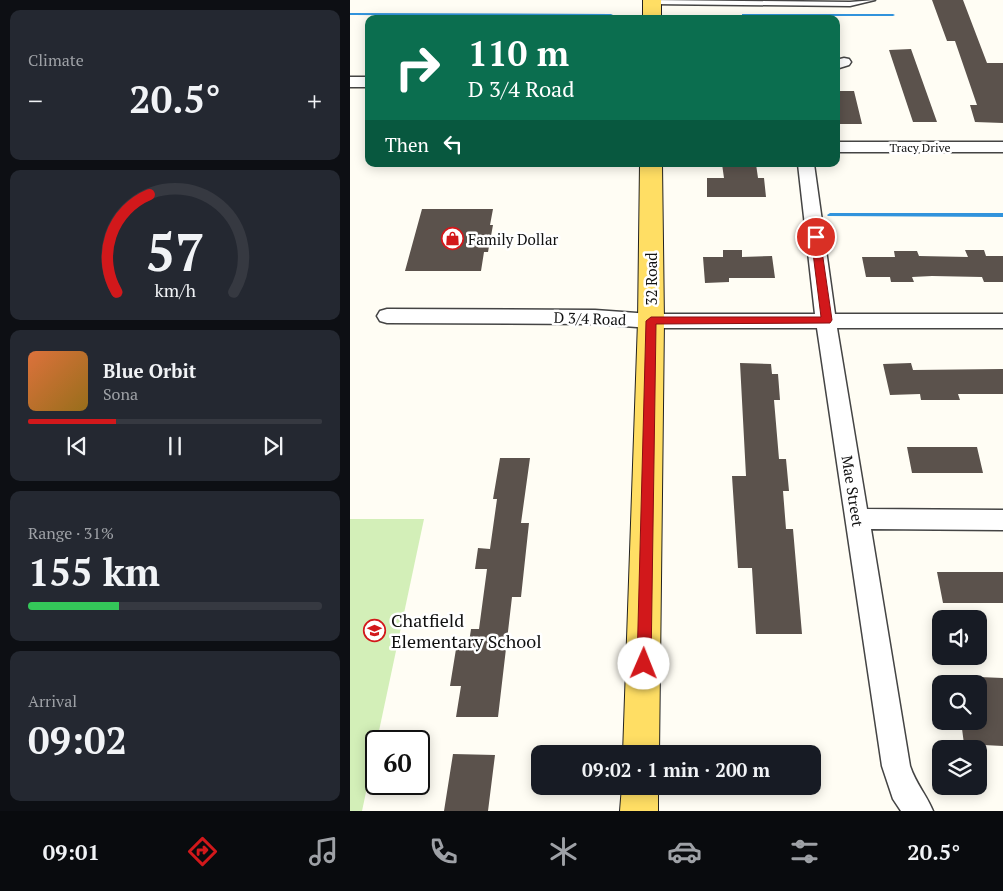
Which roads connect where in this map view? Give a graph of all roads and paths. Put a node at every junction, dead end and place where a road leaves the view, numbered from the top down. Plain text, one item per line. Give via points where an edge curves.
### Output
1 (871, 0) edge
2 (652, 7) edge
3 (350, 82) edge
4 (365, 82) edge
5 (840, 147) edge
6 (1003, 147) edge
7 (651, 167) edge
8 (806, 167) edge
9 (387, 316) dead end
10 (826, 320) junction
11 (651, 321) junction
12 (1003, 321) edge
13 (858, 519) junction
14 (1003, 520) edge
15 (642, 745) edge
16 (640, 795) edge
17 (639, 811) edge
18 (919, 811) edge

1 - 2 lane via 850,4
3 - 4 street
5 - 6 street, Tracy Drive
7 - 11 main road, 32 Road
8 - 10 street, Mae Street
9 - 11 street, D 3/4 Road via 595,317
10 - 11 street, D 3/4 Road
10 - 12 street, D 3/4 Road
10 - 13 street, Mae Street
11 - 15 main road, 32 Road
13 - 14 street
13 - 18 street, Mae Street via 896,766 903,789
16 - 17 main road

